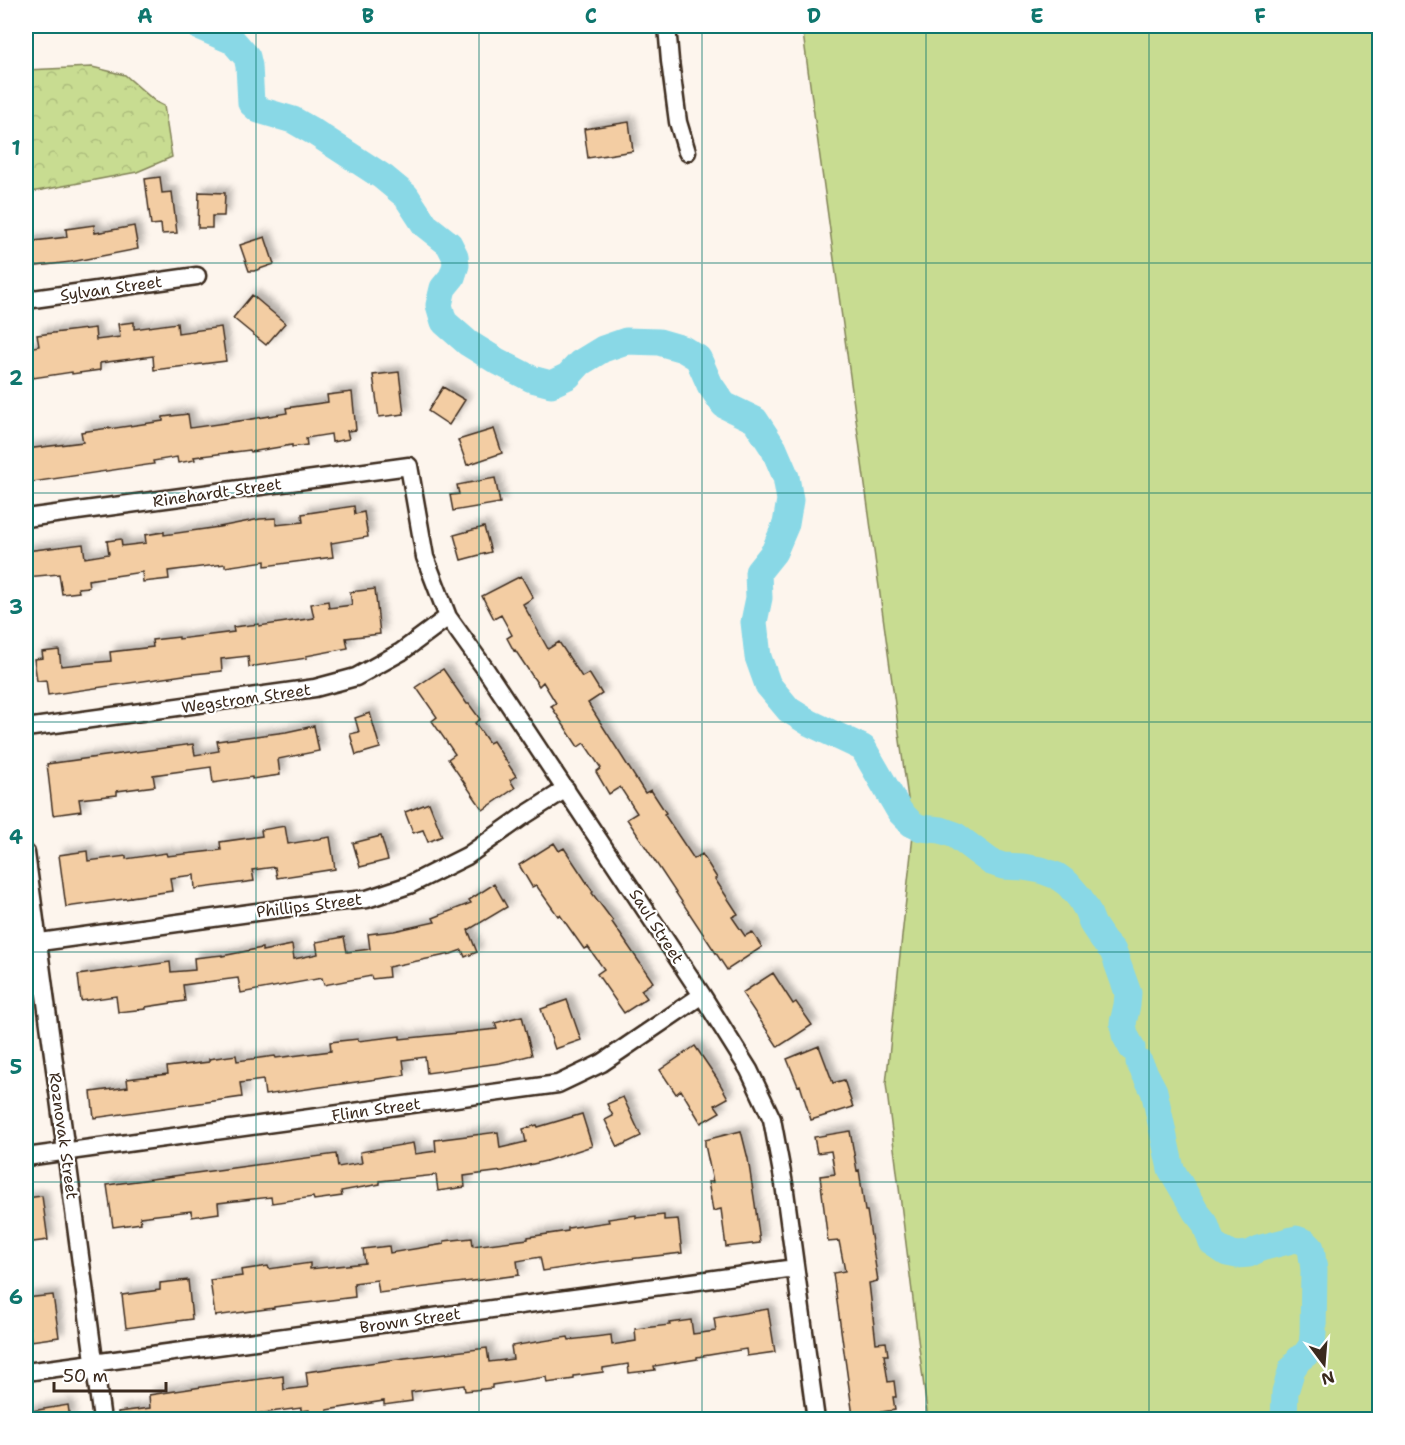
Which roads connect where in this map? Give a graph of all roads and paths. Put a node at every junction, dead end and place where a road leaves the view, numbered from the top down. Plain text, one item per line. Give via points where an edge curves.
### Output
1 (667, 26) edge
2 (687, 152) dead end
3 (197, 276) dead end
4 (26, 300) edge
5 (409, 466) joint
6 (26, 518) edge
7 (448, 617) junction
8 (26, 728) edge
9 (566, 789) junction
10 (26, 853) edge
11 (32, 943) edge
12 (702, 995) junction
13 (66, 1152) junction
14 (26, 1157) edge
15 (795, 1268) junction
16 (94, 1363) junction
17 (26, 1372) edge
18 (102, 1419) edge
19 (816, 1419) edge

1 - 2 street via 678,122
3 - 4 street, Sylvan Street
5 - 6 street, Rinehardt Street
5 - 7 street, Saul Street via 425,557
7 - 8 street, Wegstrom Street via 401,652 356,677 315,688
7 - 9 street, Saul Street
9 - 11 street, Phillips Street via 467,856 409,885 368,899
9 - 12 street, Saul Street
10 - 11 street, Roznovak Street
11 - 13 street, Roznovak Street
12 - 13 street, Flinn Street via 602,1063 558,1083
12 - 15 street, Saul Street via 749,1070 772,1119
13 - 14 street, Flinn Street
13 - 16 street, Roznovak Street
15 - 16 street, Brown Street
15 - 19 street, Saul Street
16 - 17 street, Brown Street
16 - 18 street, Roznovak Street

